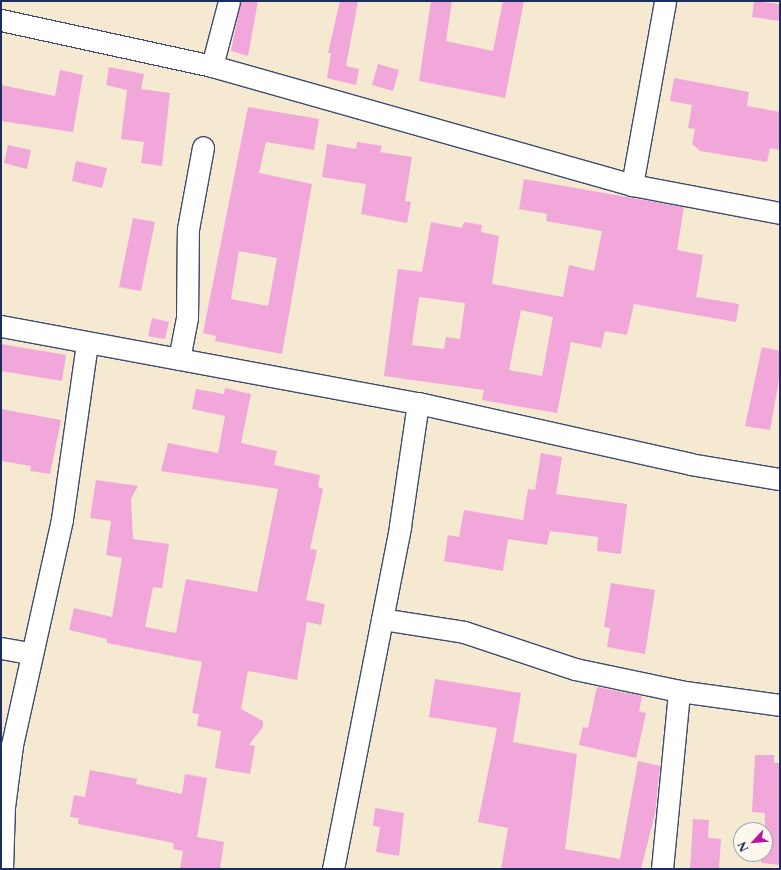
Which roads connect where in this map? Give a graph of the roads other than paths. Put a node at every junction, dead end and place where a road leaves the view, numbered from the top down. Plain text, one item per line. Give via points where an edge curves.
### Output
1 (229, 1) edge
2 (665, 1) edge
3 (1, 20) edge
4 (212, 66) junction
5 (203, 147) dead end
6 (632, 185) junction
7 (780, 213) edge
8 (1, 326) edge
9 (88, 344) junction
10 (179, 359) junction
11 (418, 403) junction
12 (780, 479) edge
13 (382, 619) junction
14 (1, 648) edge
15 (30, 653) junction
16 (680, 691) junction
17 (780, 705) edge
18 (2, 869) edge
19 (333, 869) edge
20 (662, 869) edge

1 - 4 street
2 - 6 street
3 - 4 street
4 - 6 street
5 - 10 street via 188,229 187,318
6 - 7 street
8 - 9 street
9 - 10 street
9 - 15 street via 62,519
10 - 11 street
11 - 12 street via 690,464
11 - 13 street
13 - 16 street via 464,632 575,670
13 - 19 street
14 - 15 street
15 - 18 street via 6,792
16 - 17 street
16 - 20 street

